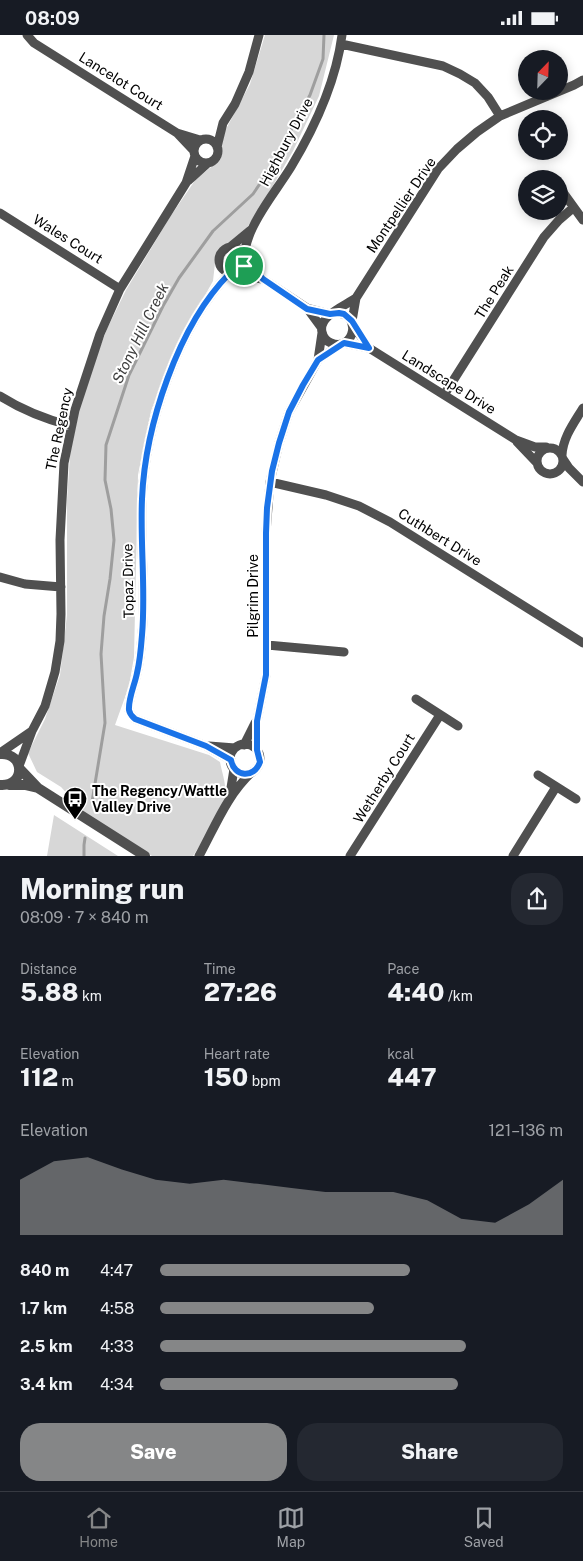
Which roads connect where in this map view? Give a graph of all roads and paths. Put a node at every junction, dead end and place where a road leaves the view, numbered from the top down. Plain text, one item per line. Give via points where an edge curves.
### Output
1 (27, 35) edge
2 (258, 35) edge
3 (341, 39) edge
4 (583, 80) edge
5 (500, 116) junction
6 (223, 123) junction
7 (177, 133) junction
8 (202, 140) junction
9 (217, 147) junction
10 (195, 154) junction
11 (208, 163) junction
12 (186, 183) junction
13 (568, 200) edge
14 (573, 208) junction
15 (0, 213) edge
16 (583, 220) edge
17 (252, 229) junction
18 (229, 248) junction
19 (244, 256) junction
20 (220, 264) junction
21 (232, 273) junction
22 (263, 279) junction
23 (215, 287) junction
24 (120, 289) junction
25 (356, 298) junction
26 (307, 309) junction
27 (332, 313) junction
28 (352, 323) junction
29 (321, 330) junction
30 (342, 344) junction
31 (369, 348) junction
32 (318, 360) junction
33 (444, 395) junction
34 (0, 396) edge
35 (583, 408) edge
36 (71, 426) junction
37 (568, 431) junction
38 (516, 440) junction
39 (549, 447) junction
40 (563, 457) junction
41 (537, 463) junction
42 (554, 473) junction
43 (582, 481) edge
44 (270, 482) junction
45 (0, 577) edge
46 (61, 587) junction
47 (583, 643) edge
48 (267, 645) junction
49 (344, 652) dead end
50 (416, 699) dead end
51 (440, 715) junction
52 (257, 721) junction
53 (458, 726) dead end
54 (32, 731) junction
55 (206, 746) junction
56 (240, 747) junction
57 (257, 750) junction
58 (0, 753) edge
59 (232, 765) junction
60 (19, 767) junction
61 (252, 773) junction
62 (538, 775) dead end
63 (4, 786) edge
64 (556, 787) junction
65 (38, 788) junction
66 (229, 799) junction
67 (576, 799) dead end
68 (145, 856) edge
69 (199, 856) edge
70 (350, 856) edge
71 (513, 856) edge

1 - 7 street, Lancelot Court via 34,43
2 - 6 street via 249,73
3 - 5 street via 460,73 475,83
3 - 17 street, Highbury Drive via 333,77 309,134
4 - 5 street, Montpellier Drive
5 - 25 street, Montpellier Drive via 477,132 438,169
6 - 8 street
6 - 9 street
7 - 8 street, Lancelot Court
7 - 10 street, Lancelot Court
8 - 9 street via 212,141
8 - 10 street via 195,145
9 - 11 street via 215,158
10 - 11 street via 201,162
10 - 12 street, The Regency
11 - 12 street, The Regency
12 - 24 street, The Regency
13 - 14 street
14 - 16 street
14 - 33 street, The Peak via 544,237
15 - 24 street, Wales Court
17 - 18 street
17 - 19 street
18 - 19 street via 237,249
18 - 20 street via 220,256
19 - 21 street via 244,266
19 - 22 street
20 - 21 street
20 - 23 street, Topaz Drive
21 - 22 street
21 - 23 street, Topaz Drive
22 - 26 street
23 - 55 street, Topaz Drive via 186,337 169,375 148,451 142,497 142,634 138,672 129,707 131,716 140,721
24 - 36 street, The Regency via 100,333
25 - 27 street, Montpellier Drive
25 - 28 street, Montpellier Drive
26 - 27 street
26 - 29 street
27 - 28 street via 344,314
27 - 29 street via 322,322
28 - 30 street via 350,338
28 - 31 street, Landscape Drive
29 - 30 street via 331,343
29 - 32 street, Pilgrim Drive
30 - 31 street, Landscape Drive
30 - 32 street, Pilgrim Drive
31 - 33 street, Landscape Drive
32 - 44 street, Pilgrim Drive via 289,412
33 - 38 street, Landscape Drive
34 - 36 street via 18,408
35 - 37 street
36 - 46 street, The Regency via 61,499
37 - 39 street
37 - 40 street
38 - 39 street, Landscape Drive via 535,447
38 - 41 street, Landscape Drive
39 - 40 street via 560,451
39 - 41 street via 538,455
40 - 42 street via 562,466
40 - 43 street
41 - 42 street via 541,471
42 - 43 street
44 - 47 street, Cuthbert Drive via 359,506 390,522
44 - 48 street, Pilgrim Drive via 266,533
45 - 46 street via 25,584
46 - 54 street, The Regency via 55,672 45,707
48 - 49 street
48 - 52 street, Pilgrim Drive via 266,675
50 - 51 street
51 - 53 street
51 - 70 street, Wetherby Court
52 - 56 street, Pilgrim Drive
52 - 57 street, Pilgrim Drive
54 - 58 street, The Regency
54 - 60 street, The Regency
55 - 56 street, Topaz Drive
55 - 59 street, Topaz Drive
56 - 57 street via 248,745
56 - 59 street via 233,752
57 - 61 street via 260,762
58 - 60 street via 14,757
59 - 61 street via 243,774
59 - 66 street
60 - 63 street via 17,778
60 - 65 street
61 - 66 street
62 - 64 street
63 - 65 street
64 - 67 street
64 - 71 street
65 - 68 street
66 - 69 street

